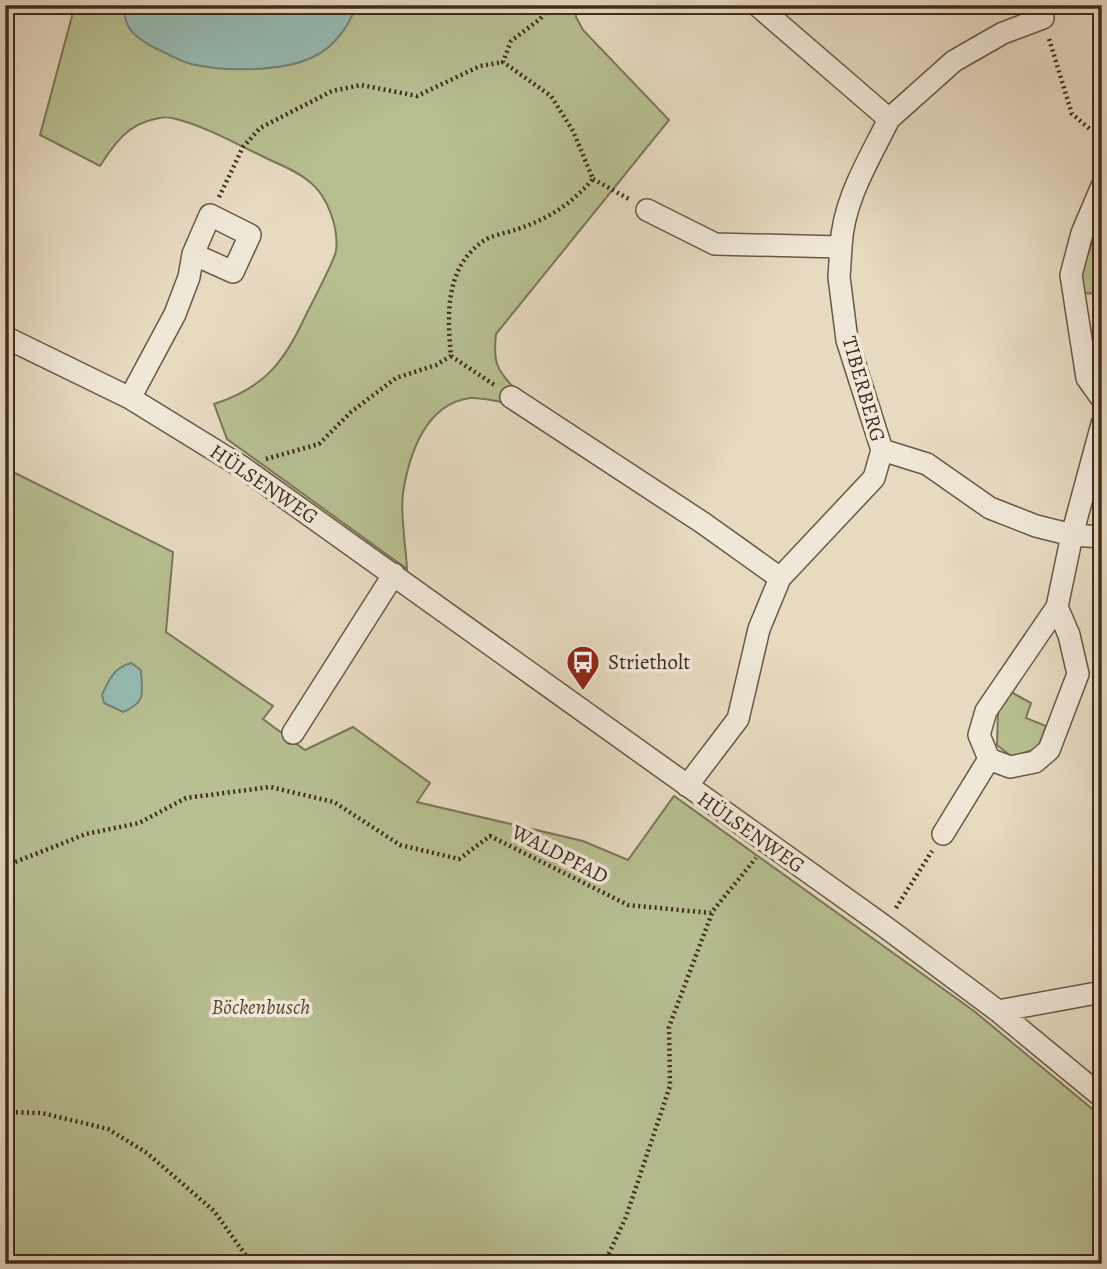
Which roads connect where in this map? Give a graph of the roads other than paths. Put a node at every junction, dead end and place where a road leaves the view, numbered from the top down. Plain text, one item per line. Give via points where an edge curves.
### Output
1 (757, 5) edge
2 (1041, 12) edge
3 (889, 119) junction
4 (1102, 186) edge
5 (647, 210) road end
6 (841, 247) junction
7 (193, 254) junction
8 (5, 337) edge
9 (511, 397) road end
10 (130, 398) junction
11 (1102, 399) edge
12 (1102, 424) edge
13 (882, 450) junction
14 (1072, 535) junction
15 (1102, 537) edge
16 (394, 574) junction
17 (780, 578) junction
18 (1058, 607) junction
19 (293, 733) dead end
20 (989, 759) junction
21 (687, 786) junction
22 (943, 834) road end
23 (1102, 992) edge
24 (998, 1012) junction
25 (1102, 1097) edge

1 - 3 street
2 - 3 street, TIBERBERG via 954,61
3 - 6 street, TIBERBERG via 850,197
4 - 11 street via 1071,275 1087,378
5 - 6 street via 715,244
6 - 13 street, TIBERBERG via 839,277 848,340
7 - 7 street via 210,215 250,235 233,272
7 - 10 street via 175,314
8 - 10 street, HÜLSENWEG
9 - 17 street
10 - 16 street, HÜLSENWEG via 243,467
12 - 14 street
13 - 14 street via 927,464 990,508
13 - 17 street, TIBERBERG via 874,478
14 - 15 street
14 - 18 street
16 - 19 street
16 - 21 street, HÜLSENWEG
17 - 21 street, TIBERBERG via 759,629 738,719
18 - 20 street via 986,711 979,735
18 - 20 street via 1078,674 1049,750 1035,762 1010,767
20 - 22 street
21 - 24 street, HÜLSENWEG
23 - 24 street
24 - 25 street, HÜLSENWEG

